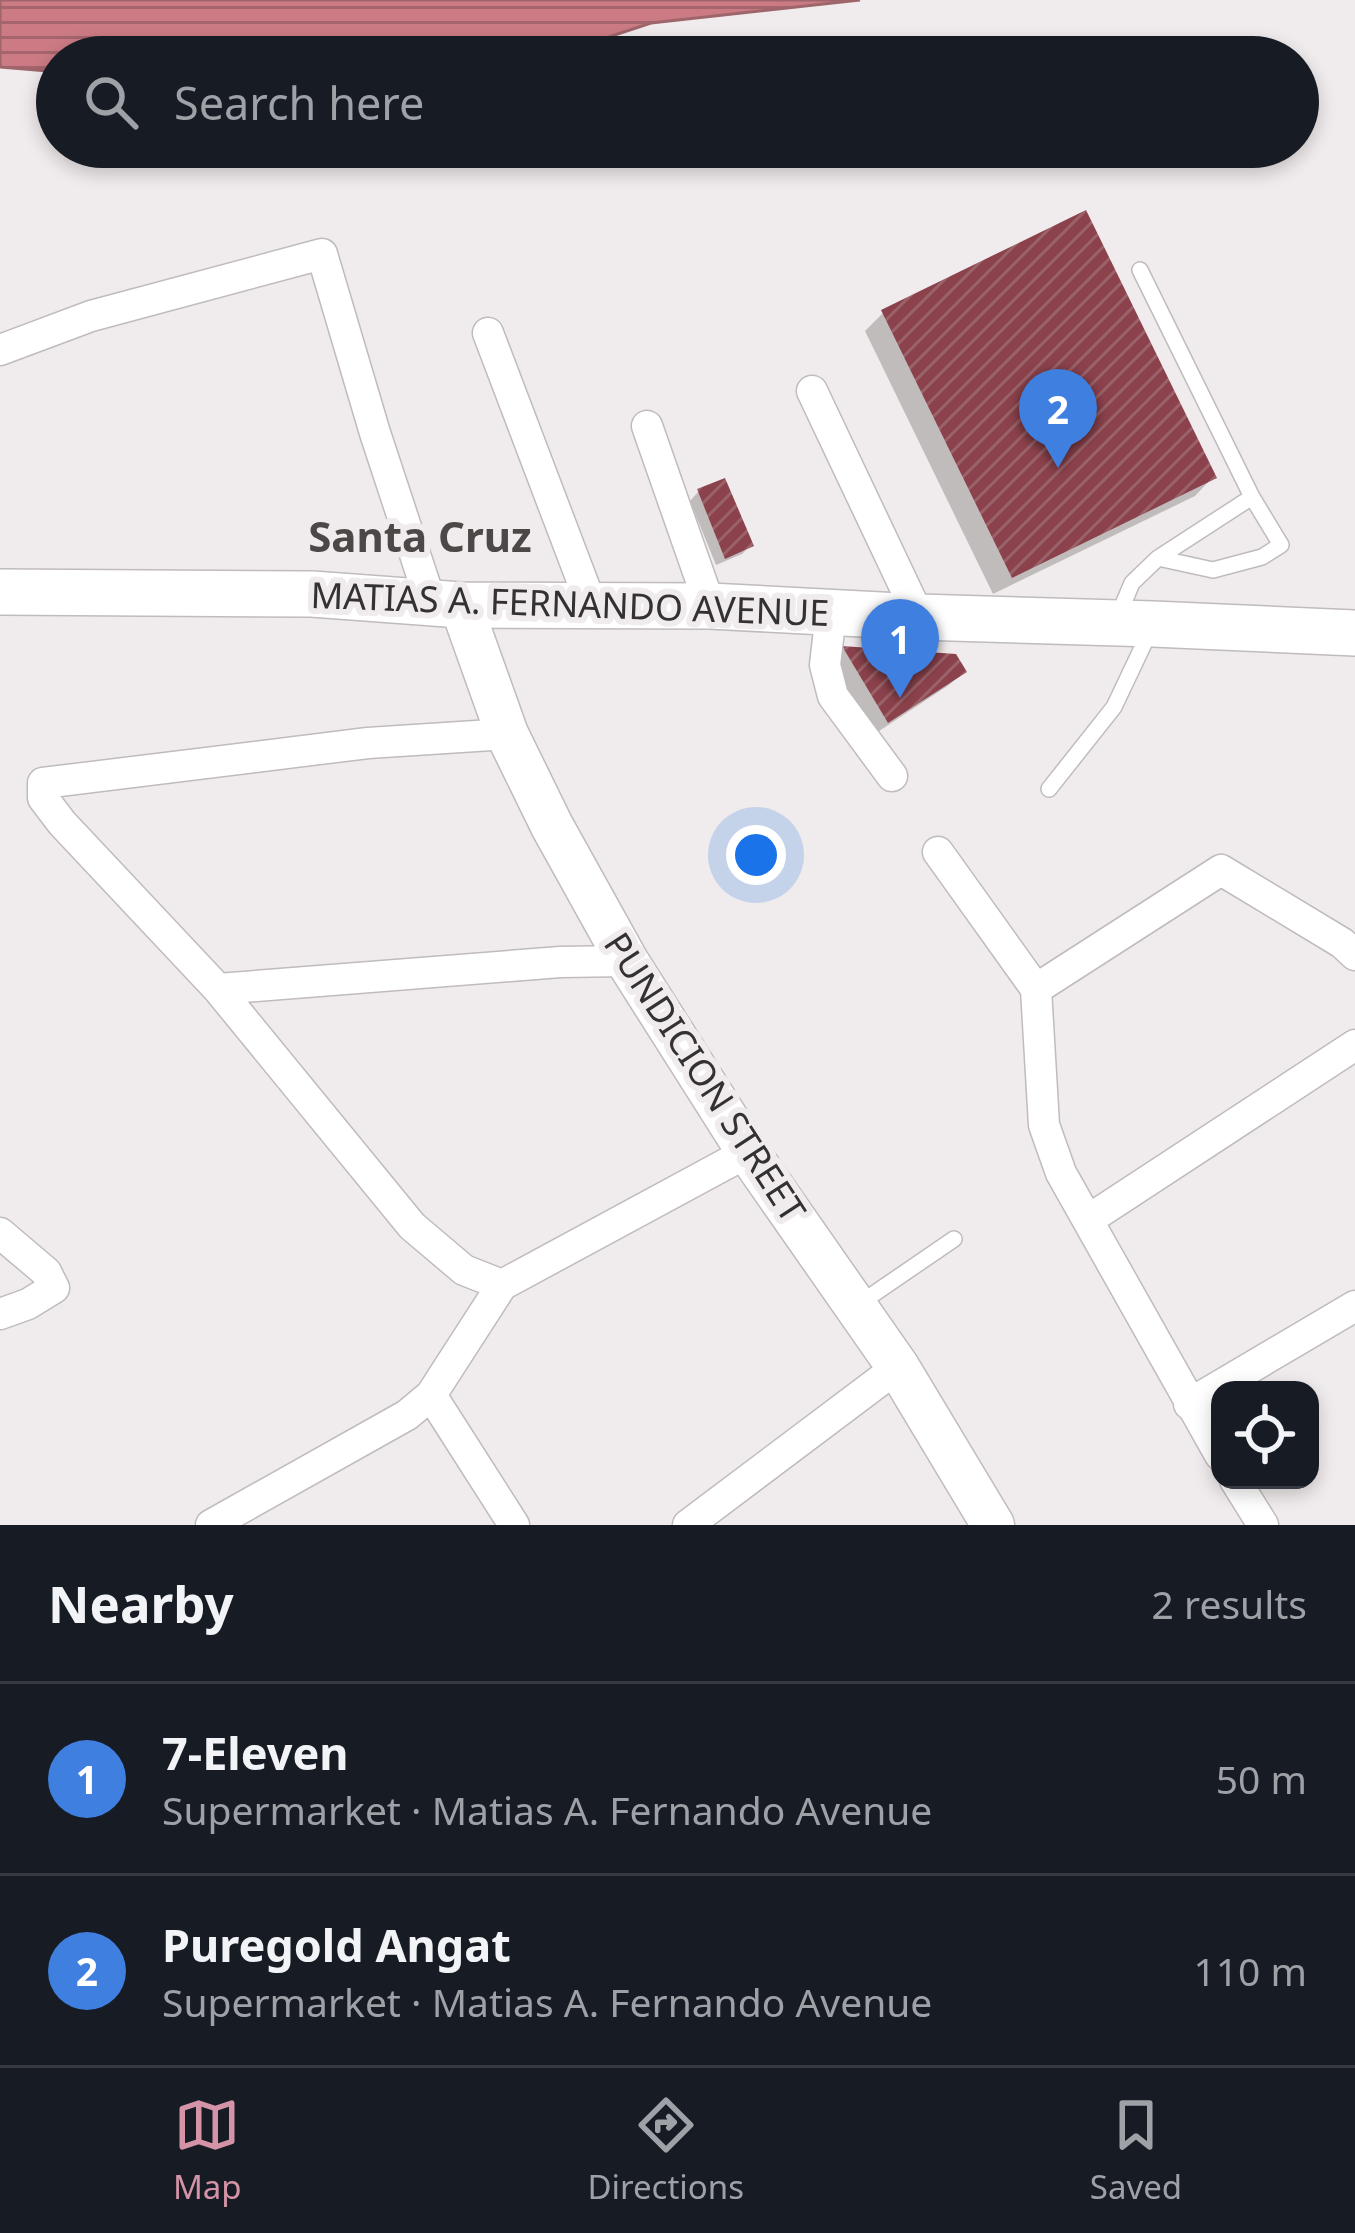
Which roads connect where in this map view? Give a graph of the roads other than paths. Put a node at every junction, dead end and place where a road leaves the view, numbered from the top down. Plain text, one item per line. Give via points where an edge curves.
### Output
1 (1140, 270) dead end
2 (488, 333) dead end
3 (0, 350) edge
4 (812, 392) dead end
5 (647, 426) dead end
6 (1252, 497) junction
7 (1158, 558) junction
8 (0, 592) edge
9 (446, 604) junction
10 (591, 604) junction
11 (710, 606) junction
12 (831, 613) junction
13 (919, 617) junction
14 (1134, 623) junction
15 (1355, 633) edge
16 (507, 734) junction
17 (892, 776) dead end
18 (1048, 789) dead end
19 (938, 852) dead end
20 (1355, 955) edge
21 (627, 961) junction
22 (218, 989) junction
23 (1036, 989) junction
24 (1355, 1045) edge
25 (748, 1152) junction
26 (1088, 1220) junction
27 (0, 1233) edge
28 (954, 1239) dead end
29 (502, 1285) junction
30 (856, 1306) junction
31 (1355, 1306) edge
32 (0, 1315) edge
33 (898, 1366) junction
34 (431, 1395) junction
35 (1189, 1404) junction
36 (1211, 1440) edge
37 (1241, 1489) edge
38 (231, 1520) edge
39 (514, 1525) edge
40 (688, 1525) edge
41 (993, 1525) edge
42 (1263, 1525) edge

1 - 6 lane
2 - 10 street
3 - 9 street via 91,316 322,254 375,433
4 - 13 street
5 - 11 street
6 - 7 lane
6 - 7 lane via 1281,545 1214,570
7 - 14 lane via 1132,583
8 - 9 main road, MATIAS A. FERNANDO AVENUE via 312,594
9 - 10 main road, MATIAS A. FERNANDO AVENUE
9 - 16 main road, PUNDICION STREET
10 - 11 main road, MATIAS A. FERNANDO AVENUE
11 - 12 main road, MATIAS A. FERNANDO AVENUE
12 - 13 main road, MATIAS A. FERNANDO AVENUE
12 - 17 street via 825,665 833,696
13 - 14 main road, MATIAS A. FERNANDO AVENUE
14 - 15 main road, MATIAS A. FERNANDO AVENUE
14 - 18 lane via 1114,707
16 - 21 main road, PUNDICION STREET
16 - 22 street via 44,783 43,798 62,823
19 - 23 street
20 - 23 street via 1221,870
21 - 22 street
21 - 25 main road, PUNDICION STREET
22 - 29 street via 412,1226 464,1270
23 - 26 street via 1044,1125
24 - 26 street
25 - 29 street
25 - 30 main road, PUNDICION STREET
26 - 35 street
27 - 32 street via 54,1288
28 - 30 lane
29 - 34 street
30 - 33 main road, PUNDICION STREET
31 - 35 street
33 - 40 street
33 - 41 main road, PUNDICION STREET
34 - 38 street
34 - 39 street
35 - 36 street
37 - 42 street

